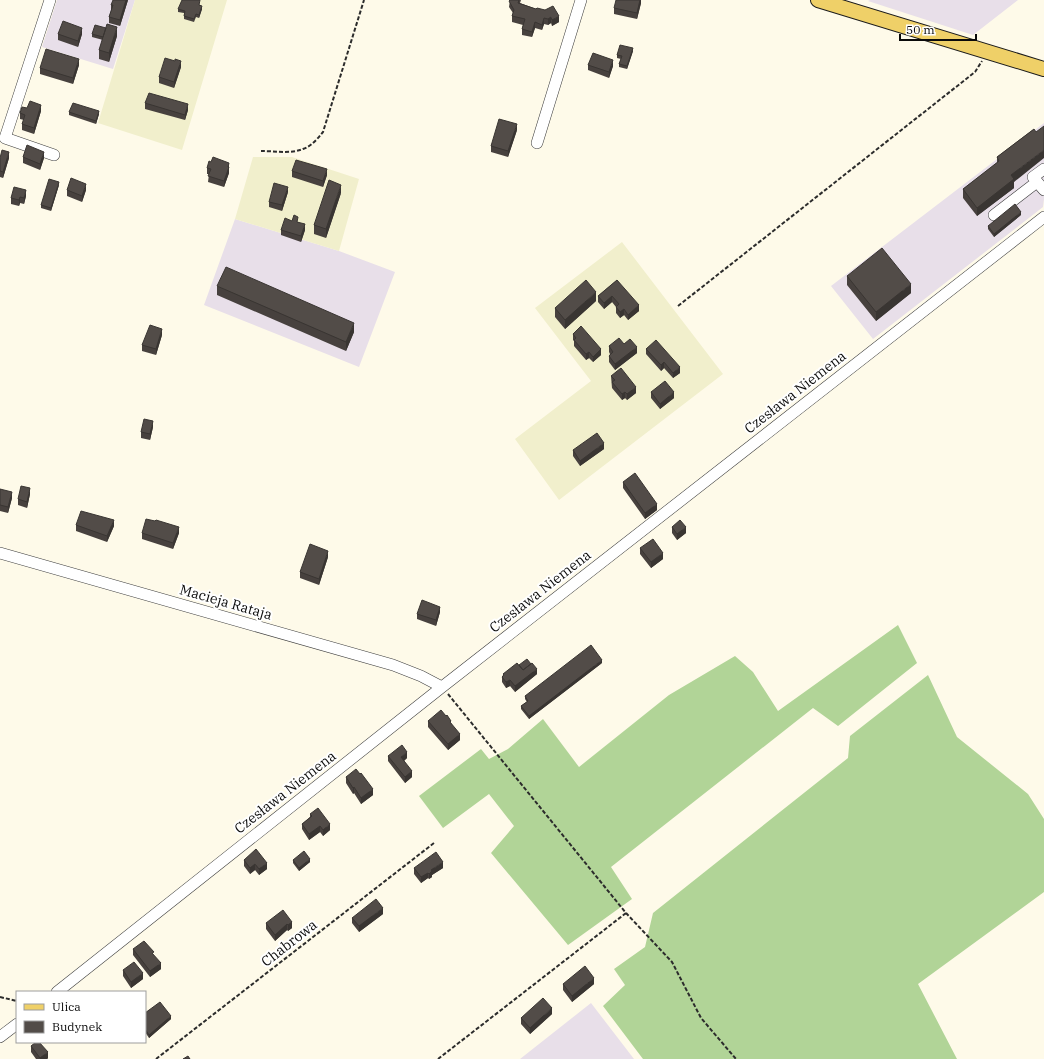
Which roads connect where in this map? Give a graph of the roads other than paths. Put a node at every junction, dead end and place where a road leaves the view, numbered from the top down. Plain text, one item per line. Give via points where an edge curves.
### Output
1 (50, 0) edge
2 (581, 0) edge
3 (818, 0) edge
4 (1044, 69) edge
5 (537, 143) dead end
6 (54, 155) dead end
7 (1044, 169) edge
8 (1040, 186) edge
9 (994, 215) dead end
10 (1044, 217) edge
11 (0, 553) edge
12 (442, 686) junction
13 (58, 991) edge
14 (16, 1025) edge
15 (0, 1037) edge

1 - 6 street via 5,138
2 - 5 street
3 - 4 main road
7 - 8 street via 1033,177
8 - 9 street
10 - 12 street, Czesława Niemena
11 - 12 street, Macieja Rataja via 393,665
12 - 13 street, Czesława Niemena
14 - 15 street

